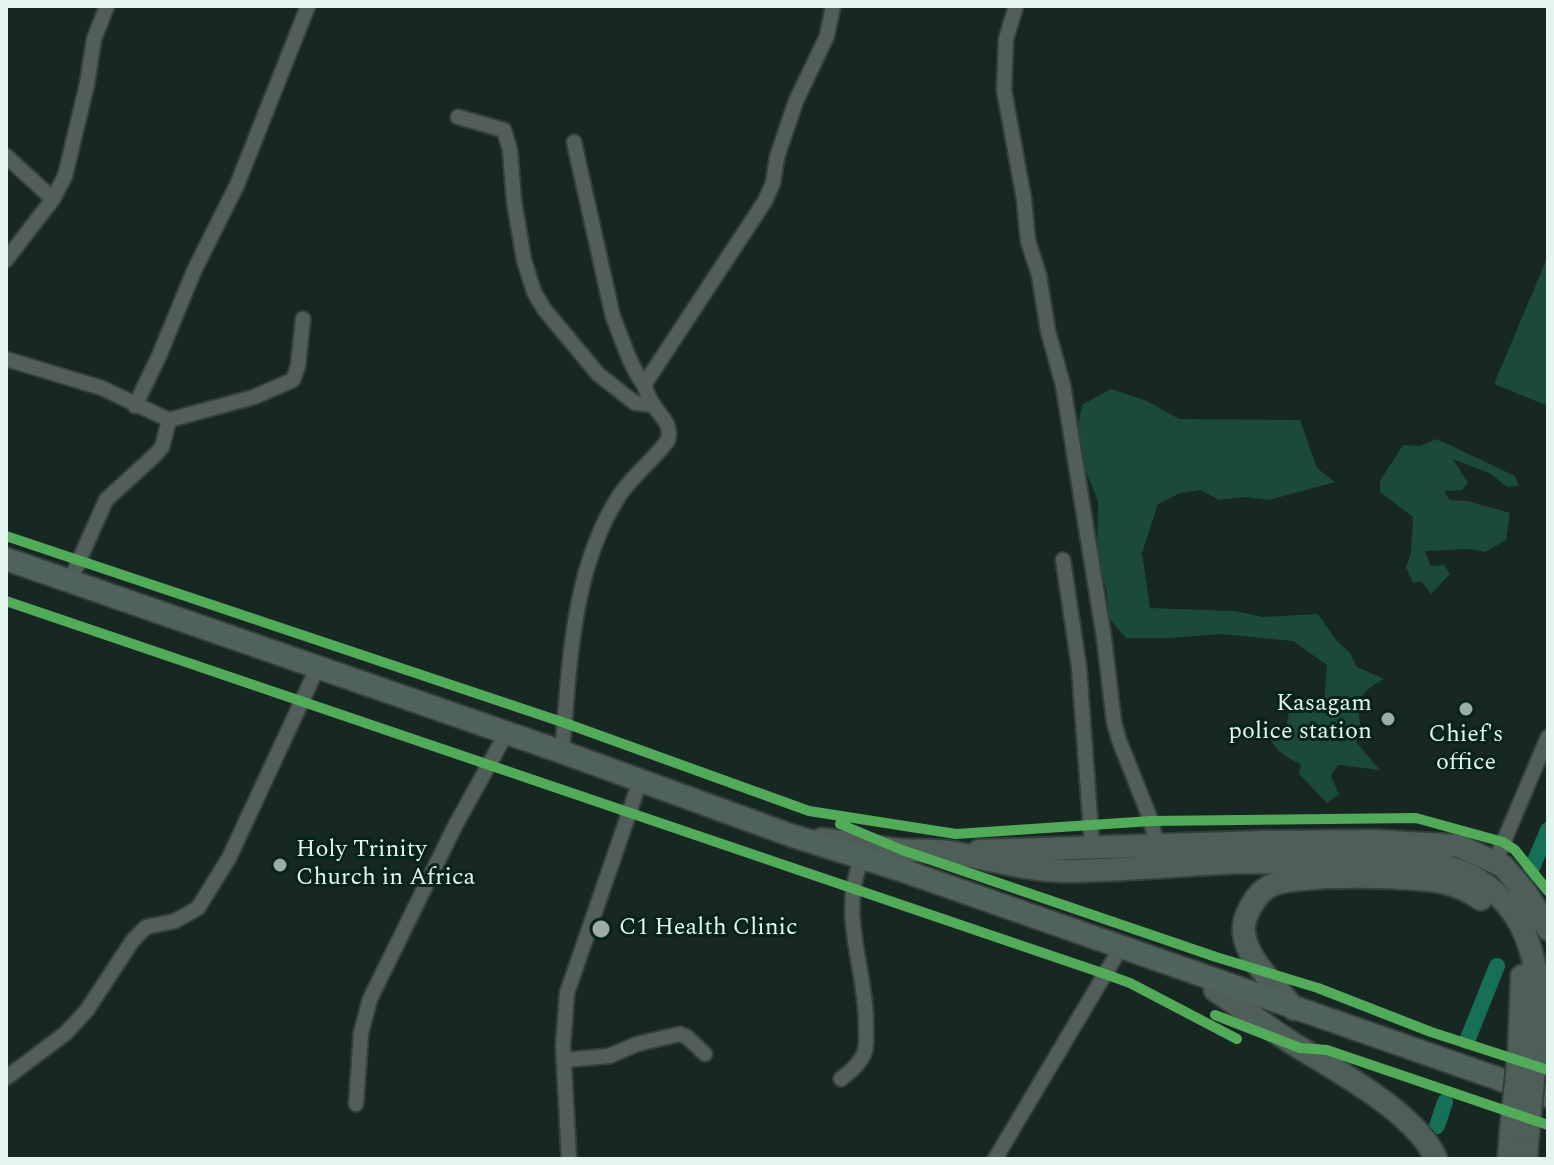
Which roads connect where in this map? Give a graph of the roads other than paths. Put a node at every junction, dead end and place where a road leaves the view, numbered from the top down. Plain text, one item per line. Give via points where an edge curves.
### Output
1 (107, 6) edge
2 (308, 6) edge
3 (833, 6) edge
4 (1016, 6) edge
5 (458, 117) dead end
6 (574, 142) dead end
7 (6, 156) edge
8 (53, 199) junction
9 (6, 260) edge
10 (303, 319) dead end
11 (6, 359) edge
12 (644, 385) junction
13 (653, 405) junction
14 (135, 406) junction
15 (169, 420) junction
16 (6, 559) edge
17 (1063, 560) dead end
18 (6, 570) edge
19 (70, 581) junction
20 (314, 675) junction
21 (1548, 737) edge
22 (502, 741) junction
23 (562, 752) junction
24 (638, 787) junction
25 (790, 835) junction
26 (1092, 845) junction
27 (1157, 845) junction
28 (948, 852) junction
29 (1495, 862) junction
30 (859, 866) junction
31 (1548, 929) edge
32 (1117, 954) junction
33 (1215, 990) junction
34 (1294, 1009) junction
35 (705, 1054) dead end
36 (1527, 1057) junction
37 (564, 1060) junction
38 (6, 1078) edge
39 (841, 1079) dead end
40 (1548, 1096) edge
41 (356, 1104) dead end
42 (1548, 1106) edge
43 (1520, 1132) junction
44 (569, 1159) edge
45 (995, 1159) edge
46 (1436, 1159) edge
47 (1509, 1159) edge
48 (1526, 1159) edge

1 - 8 street via 94,39 65,176
2 - 14 street via 237,185
3 - 12 street via 827,36 796,101 765,201
4 - 27 street via 1006,39 1004,90 1028,241 1063,385 1114,722
5 - 13 street via 504,130 524,260 544,309 598,374 635,403
6 - 12 street via 613,317
7 - 8 street
8 - 9 street
10 - 15 street via 293,380 254,397
11 - 14 street via 102,388
12 - 13 street
13 - 23 street via 667,422 668,440 620,494 595,543 573,628
14 - 15 street
15 - 19 street via 162,447 106,500
16 - 19 highway
17 - 26 street via 1079,667
18 - 20 highway
19 - 23 highway
20 - 22 highway
20 - 38 street via 229,858 198,908 175,921 146,927 66,1033
21 - 29 street
22 - 24 highway
22 - 41 street via 370,999 361,1033
23 - 25 highway
24 - 30 highway
24 - 37 street via 567,993
25 - 28 main road
25 - 34 highway
26 - 27 main road
26 - 28 main road
27 - 29 main road via 1445,845
28 - 36 main road via 1060,871 1399,860 1456,870 1502,898 1522,923 1534,957 1539,1018
29 - 31 main road via 1526,893
30 - 32 highway
30 - 39 street via 852,887 852,917 865,1000 866,1047 861,1060
32 - 33 highway
32 - 45 street
33 - 42 highway
33 - 46 main road via 1406,1120
34 - 36 main road via 1248,950 1243,931 1246,915 1268,886 1307,879 1424,879 1466,890 1487,902 1506,923 1520,959
34 - 40 highway
35 - 37 street via 680,1034 609,1056
36 - 43 main road, bridge
37 - 44 street
43 - 47 main road
43 - 48 main road

